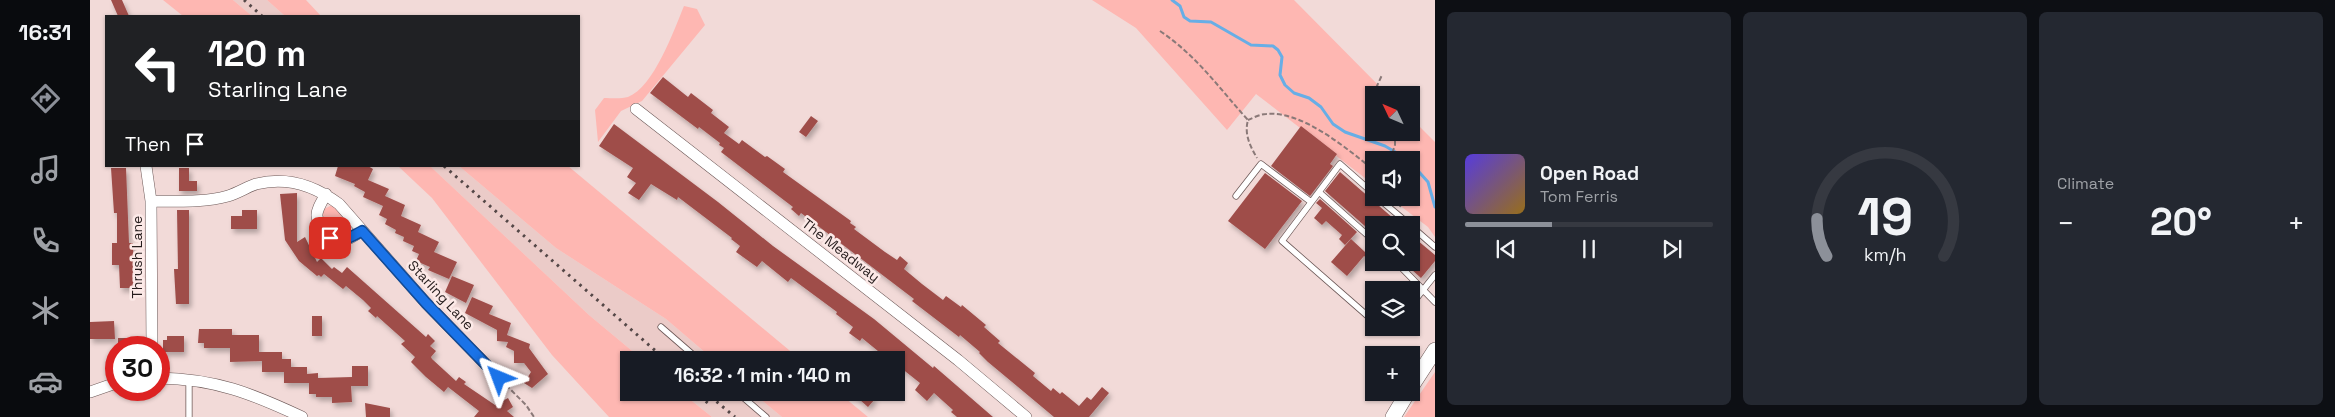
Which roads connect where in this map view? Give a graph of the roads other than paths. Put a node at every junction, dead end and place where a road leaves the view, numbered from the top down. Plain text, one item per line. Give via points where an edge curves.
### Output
1 (636, 110) dead end
2 (146, 167) edge
3 (1365, 186) edge
4 (1319, 192) junction
5 (326, 194) junction
6 (1236, 196) dead end
7 (151, 201) junction
8 (1311, 202) junction
9 (1387, 206) edge
10 (1399, 216) edge
11 (362, 231) junction
12 (1365, 233) edge
13 (1420, 234) edge
14 (1435, 247) edge
15 (1404, 271) edge
16 (1435, 274) edge
17 (1423, 291) junction
18 (1420, 294) edge
19 (1435, 302) edge
20 (1365, 314) edge
21 (661, 327) dead end
22 (152, 336) edge
23 (1435, 350) edge
24 (689, 351) edge
25 (1420, 373) edge
26 (499, 378) road end
27 (170, 379) edge
28 (189, 380) junction
29 (105, 387) edge
30 (90, 392) edge
31 (747, 401) edge
32 (1402, 401) edge
33 (189, 417) edge
34 (302, 417) edge
35 (766, 417) edge
36 (1026, 417) edge
37 (1392, 417) edge

1 - 36 street, The Meadway via 958,360
2 - 7 street, Thrush Lane
3 - 4 lane via 1340,164
4 - 8 lane
4 - 12 lane
5 - 7 street, Starling Lane via 304,184 285,181 256,185 209,200
5 - 11 street, Starling Lane
5 - 11 street via 316,213 316,220 330,238 343,240
6 - 8 lane via 1261,164
7 - 22 street, Thrush Lane
8 - 20 lane via 1282,241
9 - 10 lane
11 - 26 street, Starling Lane
13 - 14 lane
15 - 17 lane
16 - 17 lane
17 - 18 lane
17 - 19 lane
21 - 24 lane
23 - 25 main road
27 - 28 street
28 - 33 lane
28 - 34 street via 213,382 248,393
29 - 30 street
31 - 35 lane
32 - 37 main road

